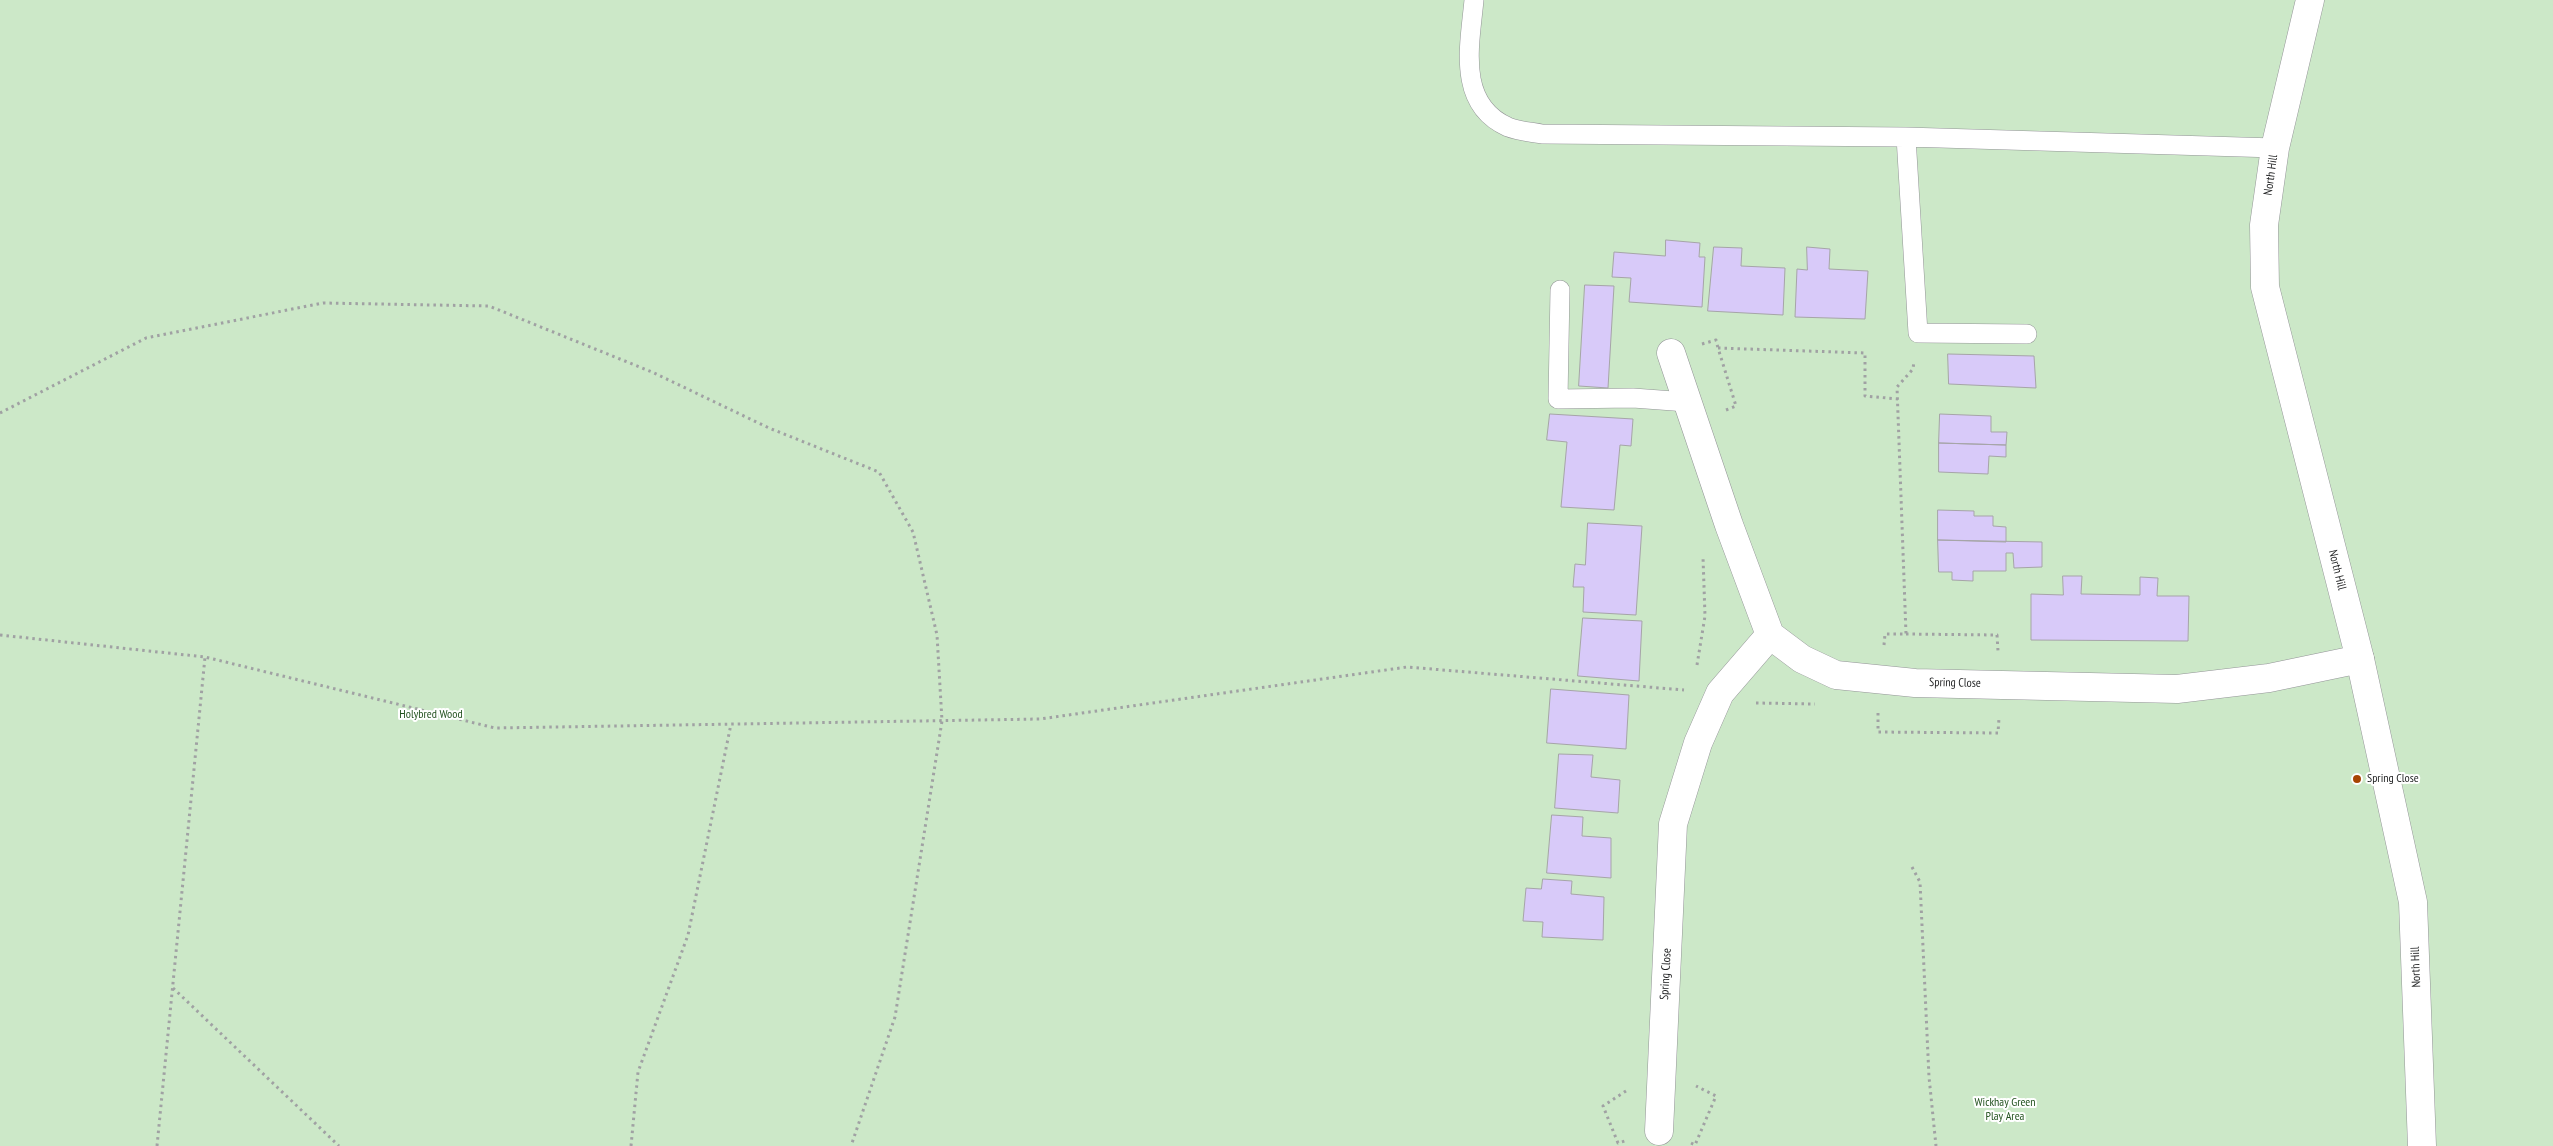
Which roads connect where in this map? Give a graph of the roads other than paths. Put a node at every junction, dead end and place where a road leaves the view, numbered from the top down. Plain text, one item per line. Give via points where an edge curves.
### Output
1 (1474, 0) edge
2 (2310, 0) edge
3 (1906, 136) junction
4 (2275, 148) junction
5 (1560, 290) dead end
6 (2027, 334) dead end
7 (1671, 352) road end
8 (1687, 402) junction
9 (1770, 635) junction
10 (2360, 659) junction
11 (1659, 1130) road end
12 (2422, 1146) edge

1 - 3 lane via 1468,65 1475,95 1485,110 1508,127 1542,134
2 - 4 street, North Hill
3 - 4 lane
3 - 6 lane via 1918,333
4 - 10 street, North Hill via 2264,225 2265,288
5 - 8 lane via 1558,399 1633,398
7 - 8 street
8 - 9 street
9 - 10 street, Spring Close via 1802,659 1836,675 1915,682 2177,689 2269,678
9 - 11 street, Spring Close via 1720,693 1698,743 1673,824
10 - 12 street, North Hill via 2413,902

